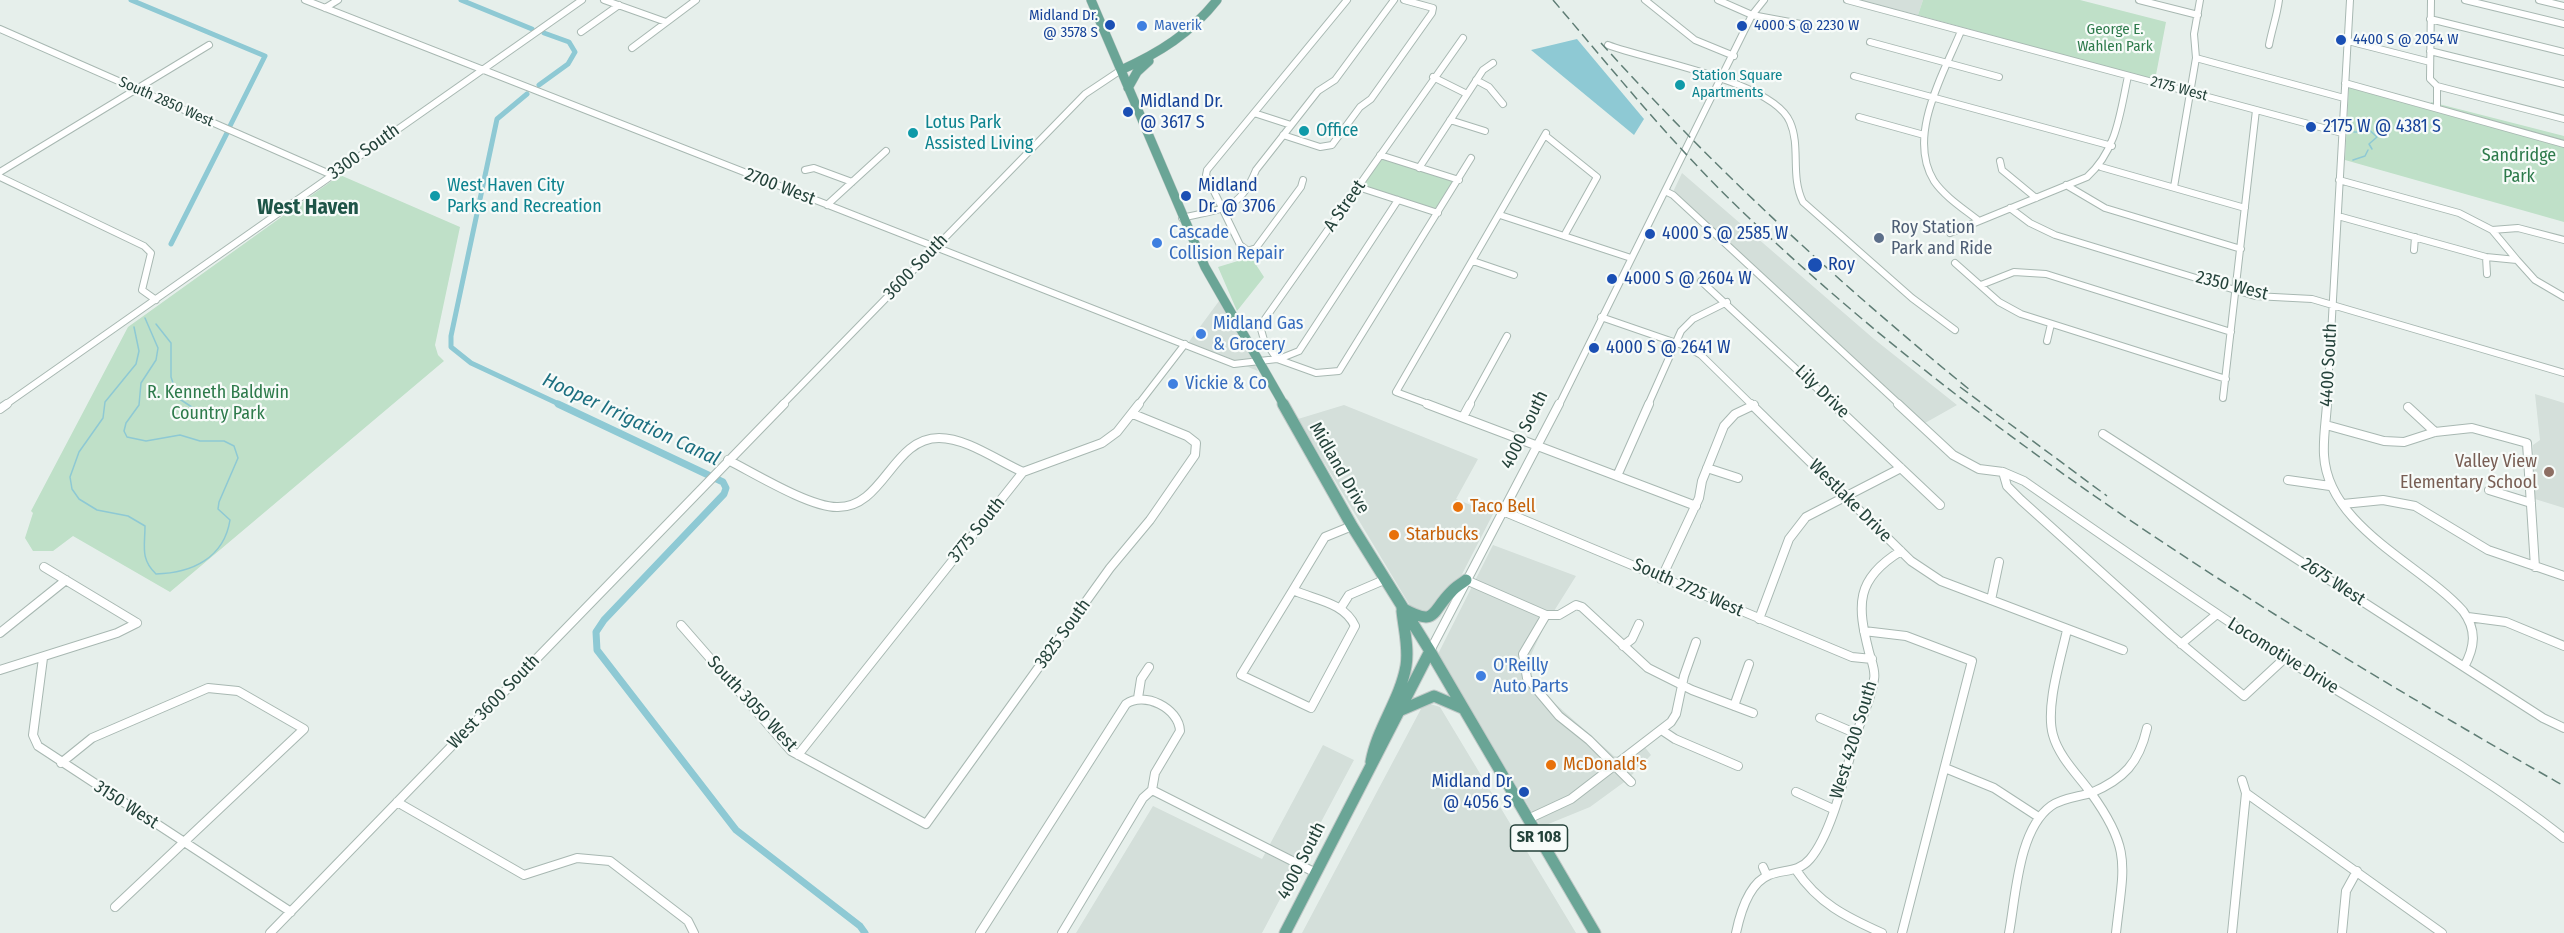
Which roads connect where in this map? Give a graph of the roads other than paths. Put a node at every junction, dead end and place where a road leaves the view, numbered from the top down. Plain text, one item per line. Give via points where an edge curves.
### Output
1 (308, 0) edge
2 (338, 0) edge
3 (582, 0) edge
4 (604, 0) edge
5 (696, 0) edge
6 (1092, 0) edge
7 (1217, 0) edge
8 (1347, 0) edge
9 (1394, 0) edge
10 (1404, 0) edge
11 (1645, 0) edge
12 (1718, 0) edge
13 (1847, 0) edge
14 (2140, 0) edge
15 (2200, 0) edge
16 (2279, 0) edge
17 (2350, 0) edge
18 (2431, 0) edge
19 (2465, 0) edge
20 (2540, 0) edge
21 (1761, 1) edge
22 (619, 5) junction
23 (2564, 6) edge
24 (325, 8) junction
25 (1752, 15) junction
26 (2198, 15) junction
27 (2430, 19) junction
28 (666, 22) junction
29 (2564, 24) edge
30 (1806, 25) dead end
31 (0, 29) edge
32 (1961, 31) junction
33 (581, 32) dead end
34 (1463, 38) dead end
35 (2348, 41) junction
36 (1870, 42) dead end
37 (208, 45) dead end
38 (1608, 45) dead end
39 (2269, 45) dead end
40 (632, 48) dead end
41 (2430, 51) junction
42 (2564, 52) edge
43 (1153, 56) junction
44 (1734, 56) junction
45 (2196, 58) junction
46 (2430, 62) junction
47 (1493, 63) dead end
48 (1949, 63) junction
49 (482, 70) junction
50 (1121, 70) junction
51 (1854, 76) dead end
52 (2128, 76) junction
53 (1433, 77) junction
54 (1999, 77) dead end
55 (1476, 80) junction
56 (1722, 80) junction
57 (2345, 83) junction
58 (2564, 84) edge
59 (2437, 86) junction
60 (1128, 88) junction
61 (136, 89) junction
62 (2190, 92) junction
63 (1467, 94) junction
64 (1936, 98) junction
65 (2344, 98) junction
66 (1503, 104) dead end
67 (2437, 108) junction
68 (2256, 110) junction
69 (1254, 113) junction
70 (1859, 117) dead end
71 (2564, 118) edge
72 (1450, 120) junction
73 (1291, 125) junction
74 (1485, 131) dead end
75 (2342, 133) junction
76 (1283, 135) junction
77 (1924, 135) junction
78 (2564, 144) edge
79 (2112, 146) junction
80 (886, 151) dead end
81 (1380, 155) junction
82 (1471, 158) dead end
83 (2000, 161) dead end
84 (2101, 166) junction
85 (1419, 168) junction
86 (805, 170) dead end
87 (0, 172) edge
88 (332, 175) junction
89 (0, 177) edge
90 (1303, 180) dead end
91 (1459, 180) junction
92 (2340, 180) junction
93 (852, 182) junction
94 (2066, 185) junction
95 (1358, 187) junction
96 (2174, 187) junction
97 (1665, 191) junction
98 (2036, 198) junction
99 (1398, 200) junction
100 (827, 205) junction
101 (1224, 207) junction
102 (2010, 208) junction
103 (2245, 208) junction
104 (1438, 213) junction
105 (1500, 215) junction
106 (2338, 216) junction
107 (1182, 218) junction
108 (1979, 221) junction
109 (2492, 230) junction
110 (1950, 233) dead end
111 (1564, 236) junction
112 (2415, 237) junction
113 (2564, 240) edge
114 (936, 246) junction
115 (2241, 249) junction
116 (2414, 250) dead end
117 (2486, 257) junction
118 (1631, 258) junction
119 (2517, 260) junction
120 (1473, 261) junction
121 (1954, 263) dead end
122 (2487, 274) dead end
123 (1514, 275) dead end
124 (1701, 281) dead end
125 (1981, 285) junction
126 (2236, 290) junction
127 (2564, 297) edge
128 (156, 300) junction
129 (1727, 302) junction
130 (2332, 305) junction
131 (1601, 317) junction
132 (2051, 324) junction
133 (1955, 330) dead end
134 (2231, 332) junction
135 (1507, 336) dead end
136 (2047, 341) dead end
137 (1675, 342) junction
138 (1185, 344) junction
139 (1277, 359) junction
140 (1257, 363) junction
141 (2564, 374) edge
142 (2226, 379) junction
143 (2223, 398) dead end
144 (1754, 405) junction
145 (2408, 407) dead end
146 (0, 409) edge
147 (1133, 414) junction
148 (1463, 417) junction
149 (2326, 424) junction
150 (2435, 432) junction
151 (2103, 434) dead end
152 (1537, 446) junction
153 (728, 460) junction
154 (1707, 468) junction
155 (1901, 468) junction
156 (717, 472) joint
157 (1023, 472) junction
158 (2003, 472) junction
159 (1617, 476) junction
160 (1738, 478) dead end
161 (2288, 480) dead end
162 (2330, 486) junction
163 (2489, 490) dead end
164 (1846, 497) junction
165 (2343, 504) junction
166 (2531, 504) junction
167 (1940, 505) dead end
168 (1696, 506) junction
169 (1504, 512) junction
170 (1352, 526) junction
171 (1901, 551) junction
172 (1999, 562) dead end
173 (44, 567) dead end
174 (2535, 567) junction
175 (2564, 576) edge
176 (1661, 579) junction
177 (66, 580) junction
178 (1384, 580) junction
179 (1466, 580) junction
180 (1292, 589) junction
181 (1991, 600) junction
182 (1402, 608) junction
183 (1340, 609) junction
184 (2217, 614) junction
185 (1546, 615) junction
186 (2468, 617) junction
187 (1759, 620) junction
188 (1639, 624) dead end
189 (681, 625) dead end
190 (2067, 630) junction
191 (1864, 632) junction
192 (0, 633) edge
193 (1696, 642) dead end
194 (2181, 644) junction
195 (1623, 646) junction
196 (2564, 646) edge
197 (2123, 650) dead end
198 (1431, 651) junction
199 (43, 658) junction
200 (2285, 658) junction
201 (1872, 659) junction
202 (1749, 664) dead end
203 (1149, 667) dead end
204 (2464, 667) junction
205 (0, 670) edge
206 (1682, 686) junction
207 (1135, 699) junction
208 (1734, 706) junction
209 (1464, 710) junction
210 (1399, 711) junction
211 (1753, 713) dead end
212 (1820, 718) dead end
213 (2147, 728) dead end
214 (2564, 728) edge
215 (1663, 731) junction
216 (1857, 734) junction
217 (798, 755) junction
218 (61, 763) junction
219 (1738, 765) dead end
220 (1371, 766) junction
221 (1616, 766) junction
222 (1945, 768) junction
223 (2242, 780) dead end
224 (1631, 782) dead end
225 (1152, 790) junction
226 (1796, 792) dead end
227 (2091, 793) junction
228 (2246, 793) junction
229 (397, 802) junction
230 (1833, 809) junction
231 (2037, 816) junction
232 (1528, 819) junction
233 (926, 824) joint
234 (2564, 838) edge
235 (184, 843) junction
236 (1796, 870) junction
237 (2357, 872) junction
238 (1316, 873) junction
239 (115, 907) dead end
240 (291, 912) junction
241 (270, 933) edge
242 (694, 933) edge
243 (981, 933) edge
244 (1062, 933) edge
245 (1284, 933) edge
246 (1595, 933) edge
247 (1736, 933) edge
248 (1882, 933) edge
249 (1902, 933) edge
250 (2009, 933) edge
251 (2115, 933) edge
252 (2232, 933) edge
253 (2342, 933) edge
254 (2442, 933) edge

1 - 24 street, 2700 West
2 - 24 street
3 - 49 street, 3300 South
4 - 22 street
5 - 28 street
6 - 50 main road, Midland Drive / SR 108
7 - 43 main road via 1190,32
8 - 69 street
9 - 73 street via 1335,80 1318,91
10 - 76 street via 1433,8 1432,13 1371,99 1360,106 1332,145 1326,148
11 - 44 street via 1695,40
12 - 25 street
13 - 32 street, 2175 West
14 - 26 street
15 - 26 street
16 - 39 street
17 - 35 street, 4400 South
18 - 27 street
19 - 29 street
20 - 23 street
21 - 25 street, 4000 South
22 - 28 street
22 - 33 street
24 - 49 street, 2700 West
25 - 30 street
25 - 44 street, 4000 South
26 - 45 street via 2194,34
27 - 41 street
27 - 42 street
28 - 40 street
31 - 61 street, South 2850 West
32 - 48 street
32 - 52 street, 2175 West
34 - 53 street, A Street
35 - 46 street
35 - 57 street, 4400 South
36 - 48 street
37 - 61 street
38 - 56 street
41 - 46 street
41 - 58 street
43 - 50 main road
43 - 60 main road
44 - 56 street, 4000 South
45 - 62 street
45 - 65 street
46 - 59 street via 2430,79
47 - 55 street
48 - 54 street
48 - 64 street
49 - 88 street, 3300 South
49 - 100 street, 2700 West
50 - 60 main road, Midland Drive / SR 108
50 - 114 street, 3600 South via 1085,94
51 - 64 street
52 - 62 street, 2175 West
52 - 79 street
53 - 63 street
53 - 81 street, A Street
55 - 63 street
55 - 66 street via 1489,87
56 - 97 street, 4000 South
56 - 133 street via 1764,95 1785,111 1793,127 1794,183 1803,202 1912,298
57 - 65 street, 4400 South
57 - 67 street
59 - 67 street
59 - 71 street
60 - 107 main road, Midland Drive / SR 108
61 - 87 street
61 - 88 street, South 2850 West
62 - 68 street, 2175 West
62 - 96 street
63 - 72 street
64 - 77 street
64 - 79 street
65 - 75 street, 4400 South
67 - 78 street
68 - 75 street, 2175 West
68 - 103 street
69 - 73 street
69 - 101 street via 1207,170
70 - 77 street
72 - 74 street
72 - 85 street
73 - 76 street
75 - 92 street, 4400 South
76 - 101 street via 1234,205
77 - 108 street via 1926,165 1934,180
79 - 84 street
80 - 93 street
81 - 85 street
81 - 95 street, A Street
82 - 91 street
83 - 98 street via 2002,170
84 - 94 street
84 - 96 street
85 - 91 street
86 - 93 street via 814,168
88 - 128 street, 3300 South
89 - 128 street via 144,246 151,253 152,262 142,281 142,290
90 - 101 street via 1256,248 1248,251 1240,245
91 - 104 street
92 - 106 street, 4400 South
92 - 109 street via 2455,212
93 - 100 street
94 - 98 street
94 - 115 street via 2105,208
95 - 99 street
95 - 139 street, A Street via 1260,326 1263,340
96 - 103 street
97 - 118 street, 4000 South
97 - 158 street, Locomotive Drive via 1953,455 1971,466
98 - 102 street
99 - 104 street
99 - 139 street via 1299,351
100 - 114 street, 2700 West
101 - 107 street
102 - 108 street
102 - 126 street, 2350 West via 2055,235
103 - 115 street
104 - 139 street via 1339,371 1317,374
105 - 111 street
105 - 111 street via 1546,135 1597,177
105 - 120 street
106 - 112 street
106 - 130 street, 4400 South
107 - 140 main road, Midland Drive / SR 108
108 - 110 street
109 - 113 street via 2518,228
109 - 119 street
111 - 118 street
112 - 116 street
112 - 117 street
114 - 138 street, 2700 West
114 - 153 street, 3600 South
115 - 126 street
117 - 119 street
117 - 122 street
118 - 131 street, 4000 South
119 - 127 street via 2535,280
120 - 123 street
120 - 148 street via 1396,392
121 - 125 street
124 - 129 street, Lily Drive
125 - 132 street via 1999,302
125 - 134 street via 2014,272 2030,271
126 - 130 street, 2350 West via 2271,298 2303,297
126 - 134 street
128 - 146 street, 3300 South
129 - 137 street via 1686,324
129 - 155 street, Lily Drive
130 - 141 street, 2350 West
130 - 149 street, 4400 South
131 - 137 street, Westlake Drive
131 - 152 street, 4000 South
132 - 136 street
132 - 142 street
134 - 142 street
135 - 148 street
137 - 144 street, Westlake Drive via 1714,365
137 - 159 street
138 - 140 street, 2700 West via 1234,364
138 - 147 street
139 - 140 street
140 - 170 main road, Midland Drive / SR 108
142 - 143 street
144 - 154 street via 1735,414 1724,426
144 - 164 street, Westlake Drive
145 - 150 street
147 - 157 street via 1102,443
147 - 233 street, 3825 South via 1187,436 1196,443 1195,455
148 - 152 street
149 - 150 street via 2384,441 2404,442
149 - 162 street, 4400 South via 2324,456
150 - 166 street via 2472,428 2527,443
151 - 204 street, 2675 West
152 - 159 street
152 - 169 street, 4000 South
153 - 156 street, 3600 South
153 - 157 street via 826,505 844,507 865,497 910,448 926,440 944,439
154 - 160 street
154 - 168 street
155 - 164 street
155 - 167 street, Lily Drive
156 - 229 street, West 3600 South
157 - 217 street, 3775 South
158 - 184 street, Locomotive Drive via 2024,481
158 - 194 street via 2013,492
159 - 168 street
161 - 162 street
162 - 165 street, 4400 South
163 - 166 street
164 - 171 street, Westlake Drive
164 - 187 street via 1806,517 1789,539
165 - 174 street via 2383,500 2415,506 2488,550
165 - 186 street, 4400 South via 2373,535 2454,600
166 - 174 street
168 - 176 street
169 - 176 street, South 2725 West
169 - 179 street, 4000 South
170 - 178 main road, Midland Drive / SR 108
170 - 180 street via 1325,537
171 - 181 street, Westlake Drive via 1941,581
171 - 191 street, West 4200 South via 1873,572 1862,600
172 - 181 street
173 - 177 street
174 - 175 street
176 - 187 street, South 2725 West
177 - 192 street
177 - 199 street via 136,623
178 - 182 main road, Midland Drive / SR 108
178 - 183 street via 1349,595
179 - 182 main road via 1430,616 1419,617
179 - 185 street
179 - 198 street, 4000 South
180 - 183 street
180 - 183 street via 1241,675 1311,708 1355,631 1354,621
181 - 190 street, Westlake Drive
182 - 198 main road, Midland Drive / SR 108
182 - 220 main road via 1406,663 1372,744
184 - 194 street
184 - 200 street, Locomotive Drive
185 - 195 street via 1559,615 1576,605 1582,607
185 - 221 street via 1523,654 1527,678 1559,716
186 - 196 street via 2511,622
186 - 204 street via 2474,650
187 - 201 street, South 2725 West via 1852,657
188 - 195 street via 1632,639
189 - 217 street, South 3050 West
190 - 197 street, Westlake Drive
190 - 227 street via 2053,710 2053,733 2064,757
191 - 201 street, West 4200 South
191 - 222 street via 1883,630 1909,636 1972,661
193 - 206 street
194 - 200 street via 2244,696
195 - 206 street via 1635,658
198 - 209 main road, Midland Drive / SR 108
198 - 210 main road, 4000 South
199 - 205 street
199 - 218 street, 3150 West via 33,735 38,746
200 - 234 street, Locomotive Drive via 2491,783
201 - 216 street, West 4200 South via 1875,677
202 - 208 street
203 - 207 street
204 - 214 street, 2675 West
206 - 208 street
206 - 215 street via 1676,714
207 - 225 street via 1173,714 1181,724 1155,773
207 - 243 street via 1122,710
208 - 211 street
209 - 210 main road via 1434,696
209 - 232 main road, Midland Drive / SR 108
210 - 220 main road, 4000 South
212 - 216 street
213 - 227 street via 2143,750 2133,769 2115,783
215 - 219 street
215 - 221 street
216 - 230 street, West 4200 South
217 - 233 street, South 3050 West
218 - 235 street, 3150 West
218 - 235 street via 93,738 208,688 238,691 304,729
220 - 238 main road, 4000 South
221 - 224 street
221 - 232 street via 1571,799
222 - 231 street via 1994,788
222 - 249 street
223 - 228 street
225 - 238 street
225 - 244 street via 1143,798
226 - 230 street
227 - 231 street via 2052,805
227 - 251 street via 2116,832 2124,859
228 - 237 street
228 - 252 street
229 - 240 street, West 3600 South
229 - 242 street via 524,876 580,858 597,856 610,861 688,921
230 - 236 street, West 4200 South via 1818,848
231 - 250 street via 2029,835
232 - 246 main road, Midland Drive / SR 108
235 - 239 street
235 - 240 street, 3150 West
236 - 247 street via 1765,872
236 - 248 street via 1819,901
237 - 253 street via 2346,891
237 - 254 street
238 - 245 main road, 4000 South
240 - 241 street, West 3600 South

